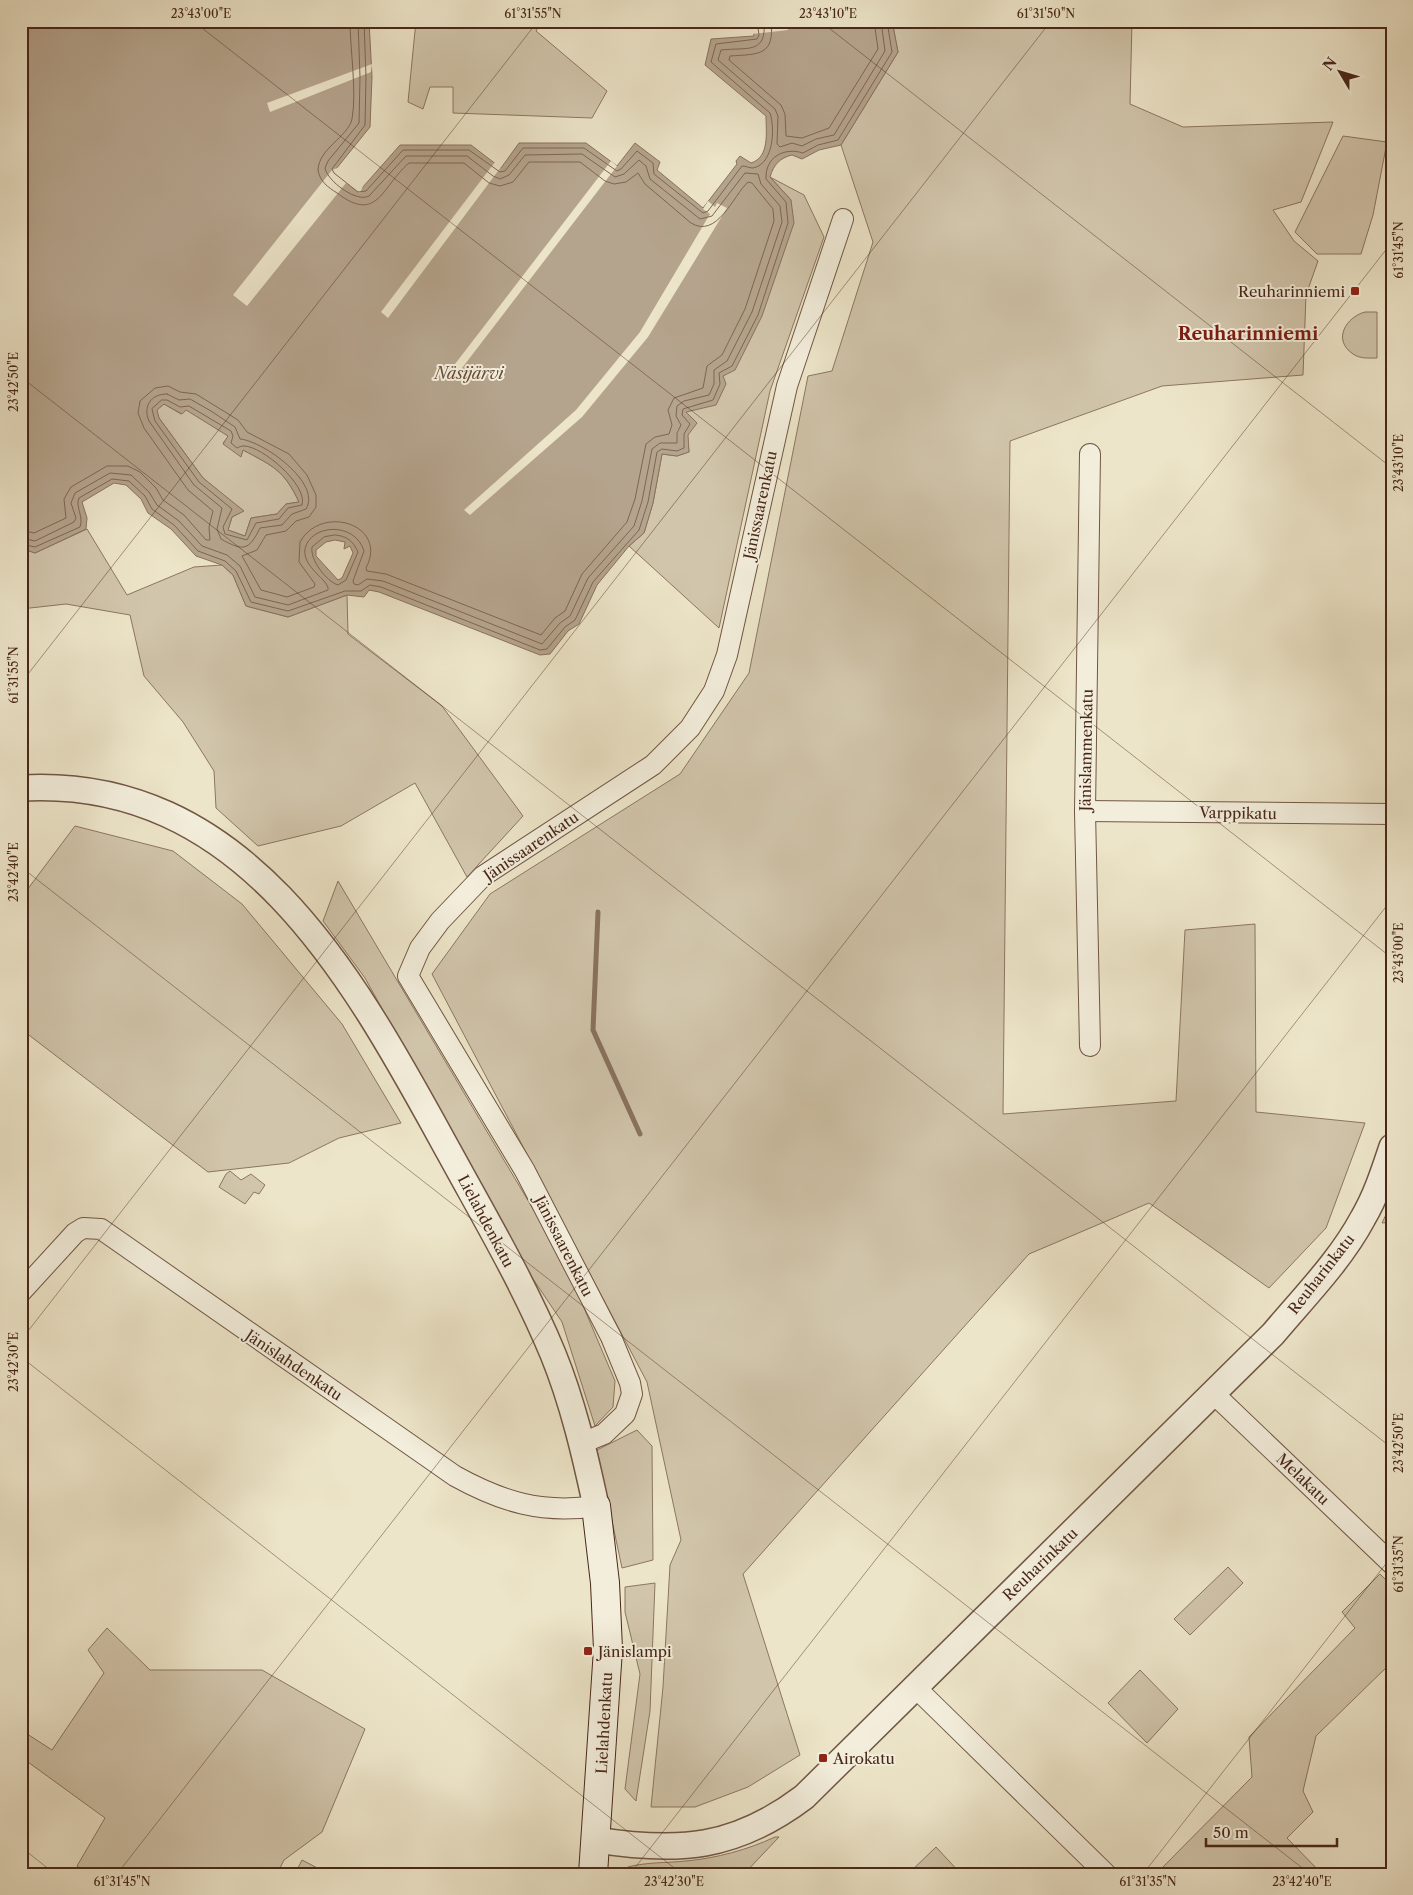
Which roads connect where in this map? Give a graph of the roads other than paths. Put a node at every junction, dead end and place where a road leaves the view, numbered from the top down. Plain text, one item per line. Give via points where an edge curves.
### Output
1 (843, 220) dead end
2 (1090, 454) dead end
3 (21, 788) edge
4 (1085, 811) junction
5 (1392, 814) edge
6 (1090, 1046) dead end
7 (1392, 1147) edge
8 (21, 1292) edge
9 (1214, 1394) junction
10 (582, 1444) junction
11 (596, 1506) junction
12 (1392, 1564) edge
13 (916, 1688) junction
14 (596, 1840) junction
15 (593, 1874) edge
16 (1106, 1874) edge

1 - 10 street, Jänissaarenkatu via 787,386 727,655 714,691 690,728 653,766 483,876 440,920 420,948 408,976 529,1179 611,1337 630,1383 632,1394 625,1414 604,1434
2 - 4 street, Jänislammenkatu
3 - 10 street, Lielahdenkatu via 86,790 162,813 197,830 270,885 314,932 352,983 412,1085 529,1300 554,1355
4 - 5 street, Varppikatu
4 - 6 street, Jänislammenkatu
7 - 9 street, Reuharinkatu via 1381,1181 1341,1253 1273,1334
8 - 11 street, Jänislahdenkatu via 75,1233 83,1228 101,1229 461,1480 512,1501 539,1508 569,1510
9 - 12 street, Melakatu
9 - 13 street, Reuharinkatu
10 - 11 street, Lielahdenkatu
11 - 14 main road, Lielahdenkatu via 608,1649
13 - 14 street, Reuharinkatu via 804,1796 760,1826 726,1840 691,1845
13 - 16 street
14 - 15 main road, Lielahdenkatu

